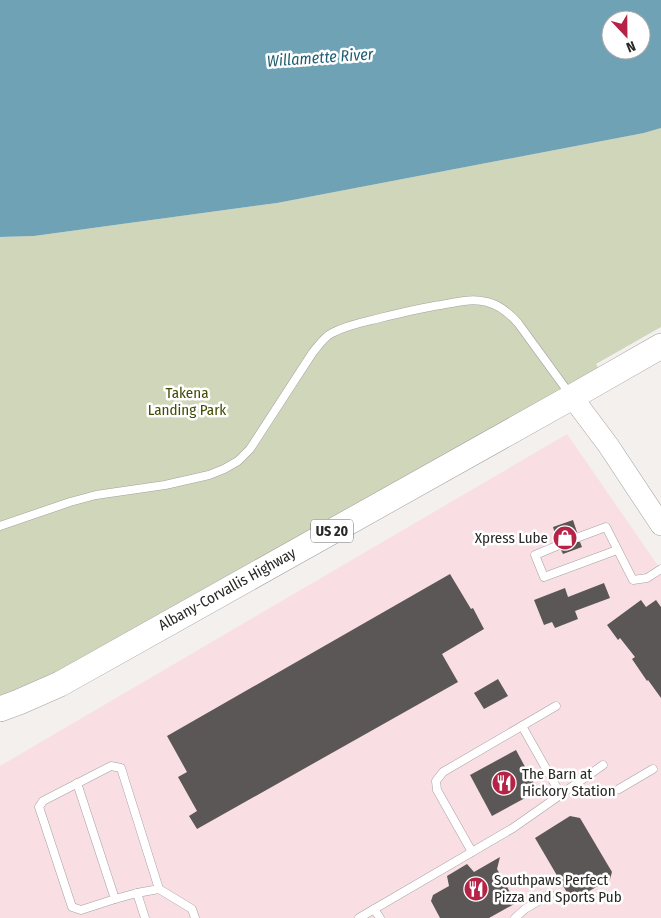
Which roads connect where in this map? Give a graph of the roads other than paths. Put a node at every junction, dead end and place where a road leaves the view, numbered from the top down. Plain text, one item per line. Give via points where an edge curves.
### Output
1 (661, 346) edge
2 (572, 397) junction
3 (661, 525) edge
4 (0, 526) edge
5 (578, 538) dead end
6 (559, 545) dead end
7 (618, 550) junction
8 (661, 569) edge
9 (556, 706) dead end
10 (0, 709) edge
11 (522, 726) junction
12 (603, 765) dead end
13 (653, 769) dead end
14 (77, 783) junction
15 (619, 789) dead end
16 (561, 795) junction
17 (472, 852) junction
18 (159, 889) junction
19 (138, 893) junction
20 (550, 894) dead end
21 (115, 899) junction
22 (374, 909) junction
23 (145, 918) edge
24 (195, 918) edge
25 (360, 918) edge
26 (380, 918) edge
27 (516, 918) edge

1 - 2 highway, Albany-Corvallis Highway / US 20
2 - 3 main road
2 - 4 lane via 518,323 499,306 478,300 417,309 342,328 322,340 250,449 224,470 188,481 96,495
2 - 10 highway, Albany-Corvallis Highway / US 20 via 60,684
5 - 7 lane via 606,527
6 - 7 lane via 535,555 544,577
7 - 8 lane via 633,580 647,578
9 - 11 lane
11 - 16 lane
11 - 17 lane via 443,772 436,781 437,790
12 - 16 lane
13 - 15 lane
14 - 18 lane via 111,766 121,768
14 - 21 lane
14 - 21 lane via 43,801 39,807 72,907 81,910
16 - 17 lane
17 - 22 lane
18 - 19 lane
18 - 24 lane via 192,908
19 - 21 lane
19 - 23 lane
20 - 27 lane
22 - 25 lane
22 - 26 lane

